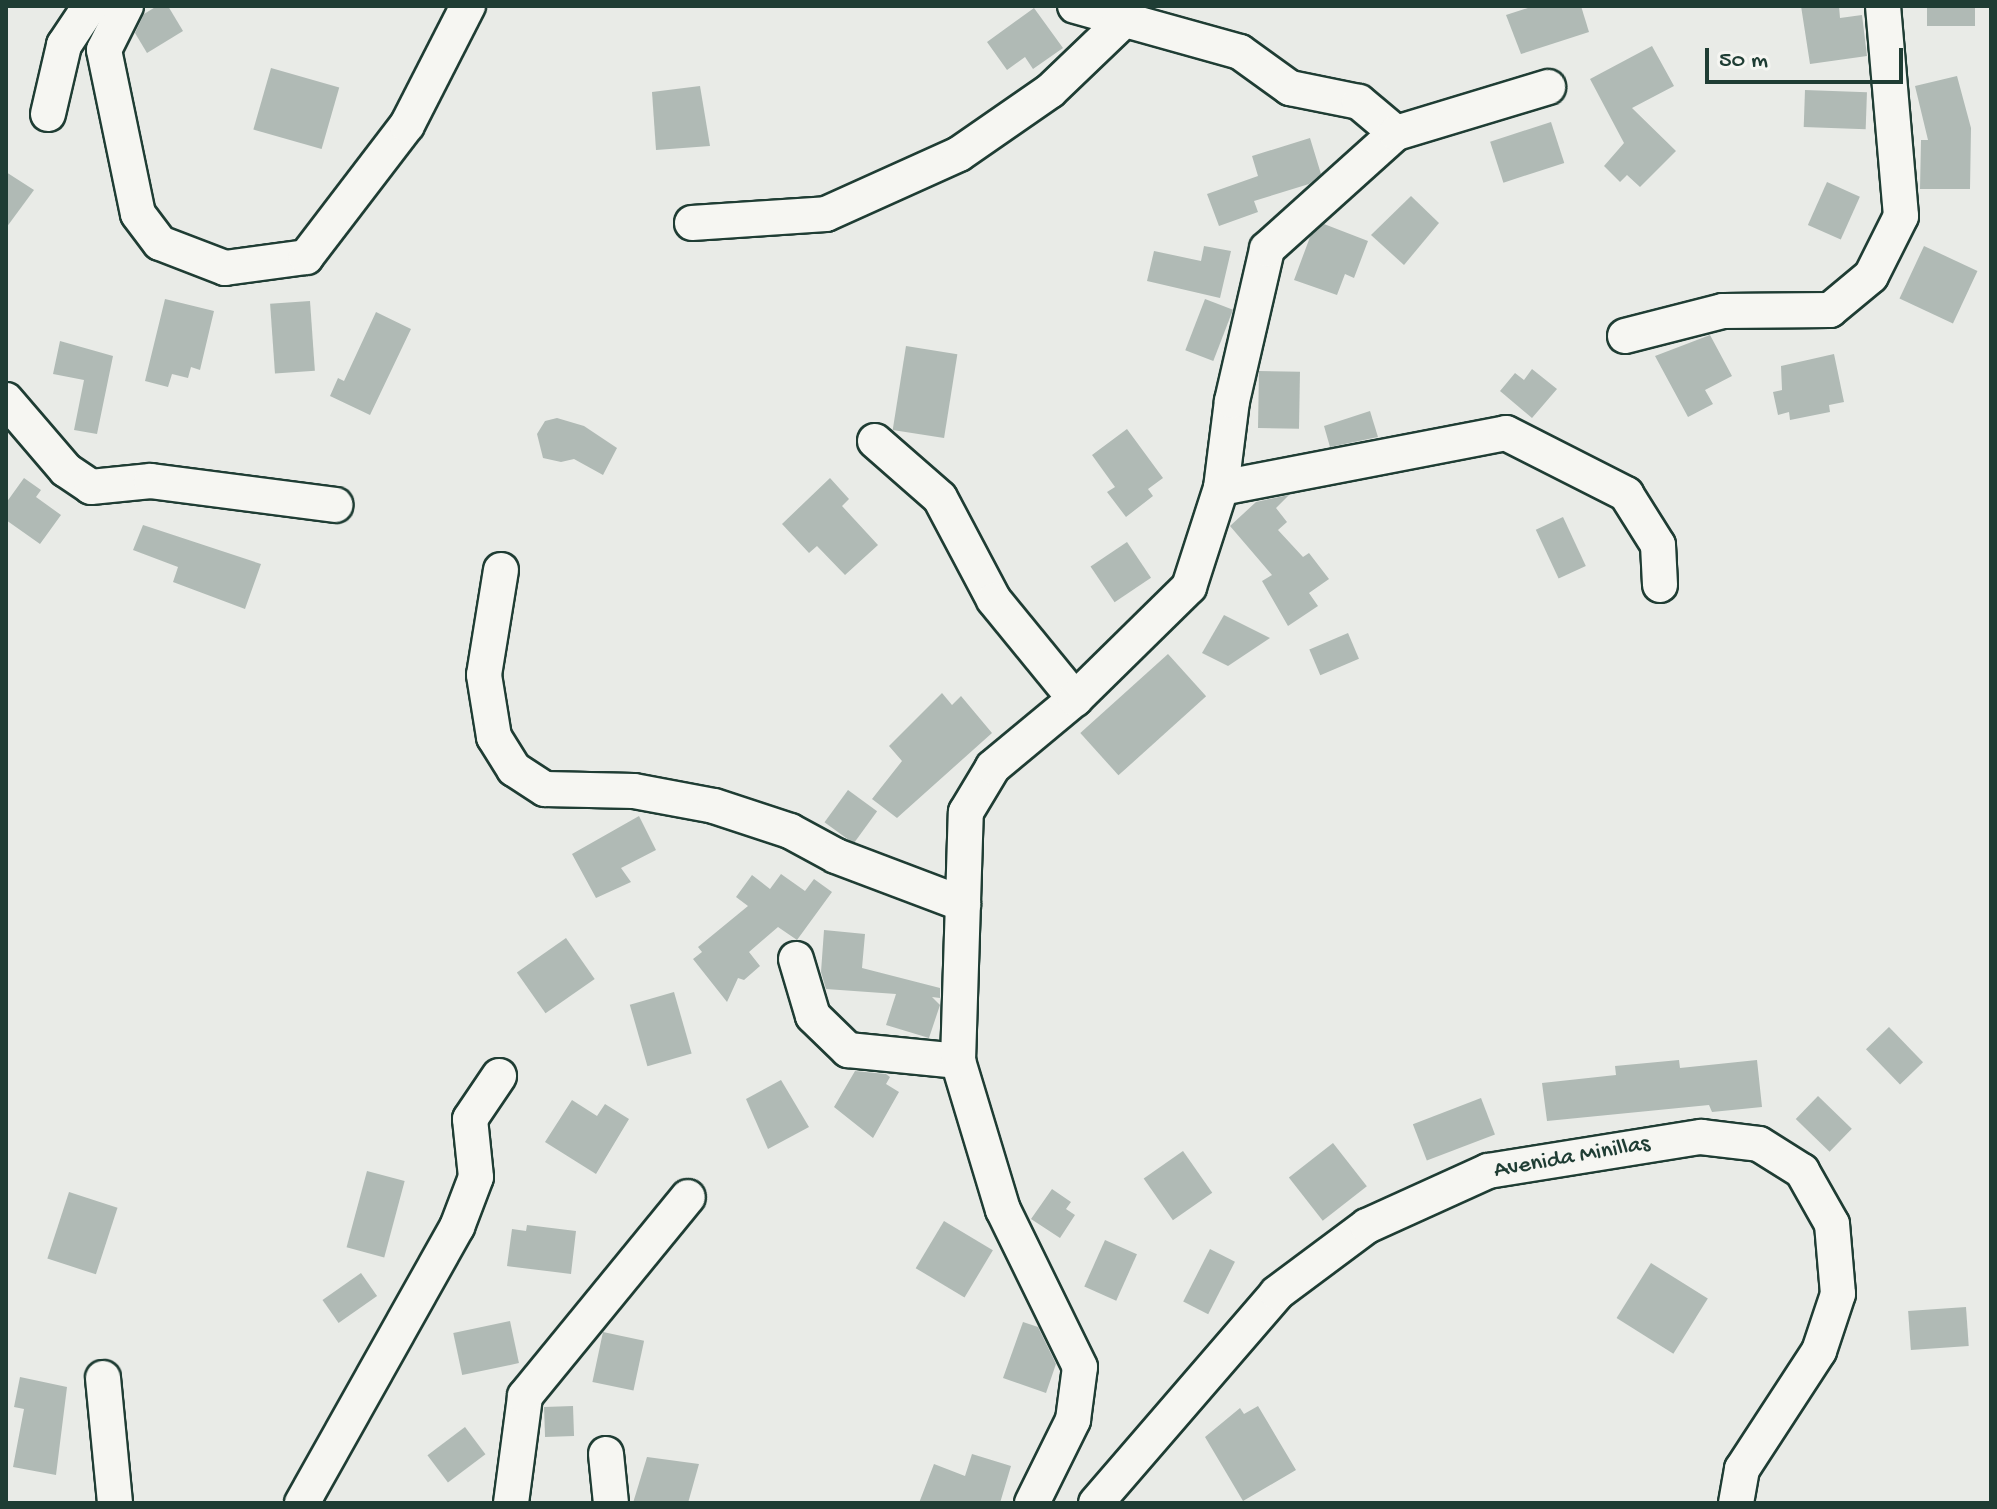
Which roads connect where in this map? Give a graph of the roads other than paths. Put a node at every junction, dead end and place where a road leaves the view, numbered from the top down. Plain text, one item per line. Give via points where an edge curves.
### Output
1 (90, 6) edge
2 (126, 6) edge
3 (468, 6) edge
4 (1075, 6) edge
5 (1883, 6) edge
6 (1124, 20) junction
7 (1548, 87) dead end
8 (48, 114) dead end
9 (1396, 133) junction
10 (692, 223) dead end
11 (1625, 336) dead end
12 (6, 400) edge
13 (875, 441) dead end
14 (1221, 488) junction
15 (335, 505) dead end
16 (501, 570) dead end
17 (1660, 585) dead end
18 (1075, 699) junction
19 (963, 904) junction
20 (796, 959) dead end
21 (958, 1061) junction
22 (499, 1076) dead end
23 (688, 1197) dead end
24 (103, 1378) dead end
25 (606, 1454) dead end
26 (115, 1503) edge
27 (302, 1503) edge
28 (511, 1503) edge
29 (611, 1503) edge
30 (1032, 1503) edge
31 (1096, 1503) edge
32 (1736, 1503) edge

1 - 8 street via 64,45
2 - 3 street via 104,50 138,214 160,243 225,268 306,257 407,125
4 - 6 street
5 - 11 street via 1901,216 1871,276 1830,310 1723,311
6 - 9 street via 1240,52 1290,88 1359,102
6 - 10 street via 1050,91 959,154 826,214
7 - 9 street
9 - 14 street via 1267,249 1232,401
12 - 15 street via 66,470 91,487 151,481
13 - 18 street via 940,498 994,600
14 - 17 street via 1506,433 1626,494 1658,545
14 - 18 street via 1189,587
16 - 19 street via 484,675 494,737 514,769 545,789 634,791 714,806 790,831 836,856
18 - 19 street via 993,767 966,812
19 - 21 street
20 - 21 street via 813,1016 848,1050
21 - 30 street via 1003,1210 1080,1367 1073,1420
22 - 27 street via 470,1119 476,1177 457,1227
23 - 28 street via 525,1396
24 - 26 street
25 - 29 street
31 - 32 street, Avenida Minillas via 1277,1293 1367,1226 1488,1171 1701,1137 1759,1144 1802,1171 1832,1224 1838,1294 1819,1351 1742,1469

